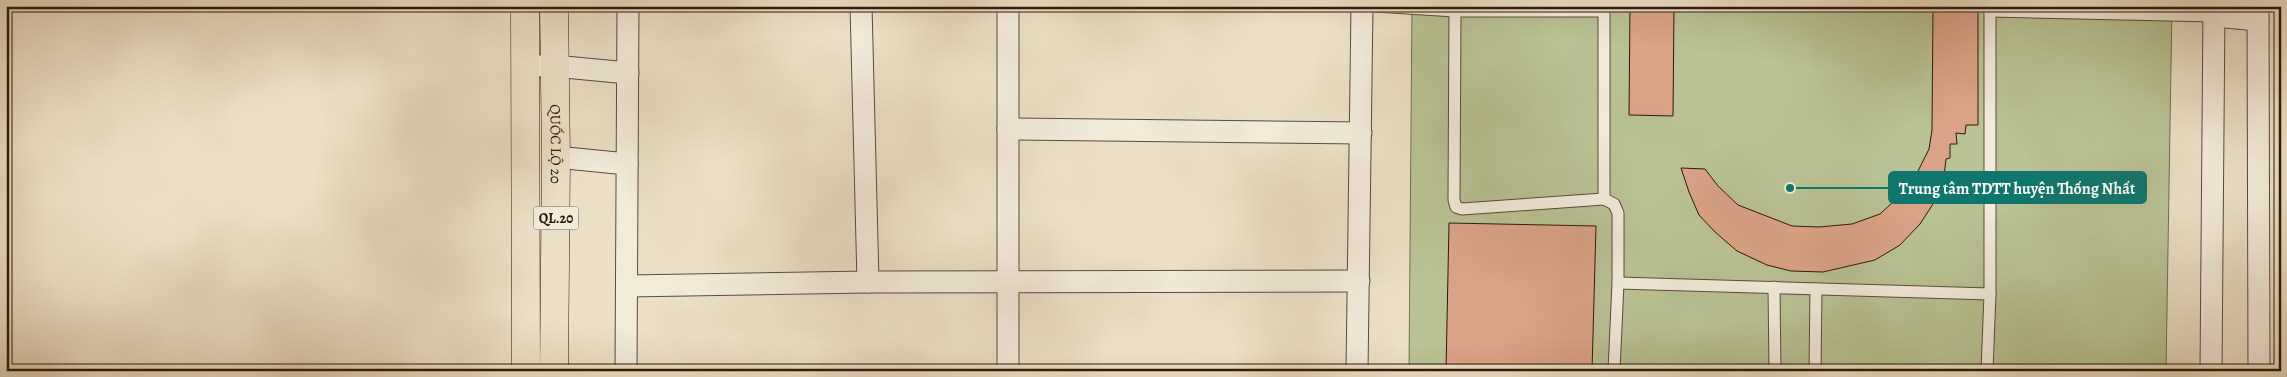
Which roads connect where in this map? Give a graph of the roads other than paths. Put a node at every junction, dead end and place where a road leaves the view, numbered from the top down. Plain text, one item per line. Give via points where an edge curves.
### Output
1 (525, 6) edge
2 (554, 6) edge
3 (628, 6) edge
4 (861, 6) edge
5 (1008, 6) edge
6 (1362, 6) edge
7 (1375, 6) edge
8 (1455, 8) edge
9 (1604, 9) edge
10 (1990, 9) edge
11 (2158, 10) edge
12 (2214, 11) edge
13 (2258, 13) edge
14 (525, 66) junction
15 (554, 66) junction
16 (628, 73) junction
17 (1008, 129) junction
18 (1361, 133) junction
19 (556, 156) junction
20 (628, 164) junction
21 (1604, 198) junction
22 (1358, 280) junction
23 (868, 282) junction
24 (1008, 283) junction
25 (1618, 283) junction
26 (627, 286) junction
27 (1774, 288) junction
28 (1816, 289) junction
29 (1990, 294) junction
30 (526, 371) edge
31 (554, 371) edge
32 (626, 371) edge
33 (1008, 371) edge
34 (1357, 371) edge
35 (1614, 371) edge
36 (1775, 371) edge
37 (1815, 371) edge
38 (1987, 371) edge
39 (2211, 371) edge
40 (2259, 371) edge

1 - 14 highway, QUỐC LỘ 20 / QL.20
2 - 15 highway, QUỐC LỘ 20 / QL.20
3 - 16 street
4 - 23 street
5 - 17 street
6 - 18 street
7 - 8 lane
8 - 9 lane
8 - 21 lane via 1456,207
9 - 21 lane
10 - 11 lane
10 - 29 lane
11 - 12 lane
12 - 13 street
12 - 39 street
13 - 40 street
14 - 15 street
14 - 30 highway, QUỐC LỘ 20 / QL.20
15 - 16 street
15 - 19 highway, QUỐC LỘ 20 / QL.20
16 - 20 street
17 - 18 street
17 - 24 street
18 - 22 street
19 - 20 street
19 - 31 highway, QUỐC LỘ 20 / QL.20
20 - 26 street
21 - 25 lane via 1614,204 1618,213
22 - 24 street
22 - 34 street
23 - 24 street
23 - 26 street
24 - 33 street
25 - 27 lane
25 - 35 lane
26 - 32 street
27 - 28 lane
27 - 36 lane
28 - 29 lane
28 - 37 lane
29 - 38 lane

